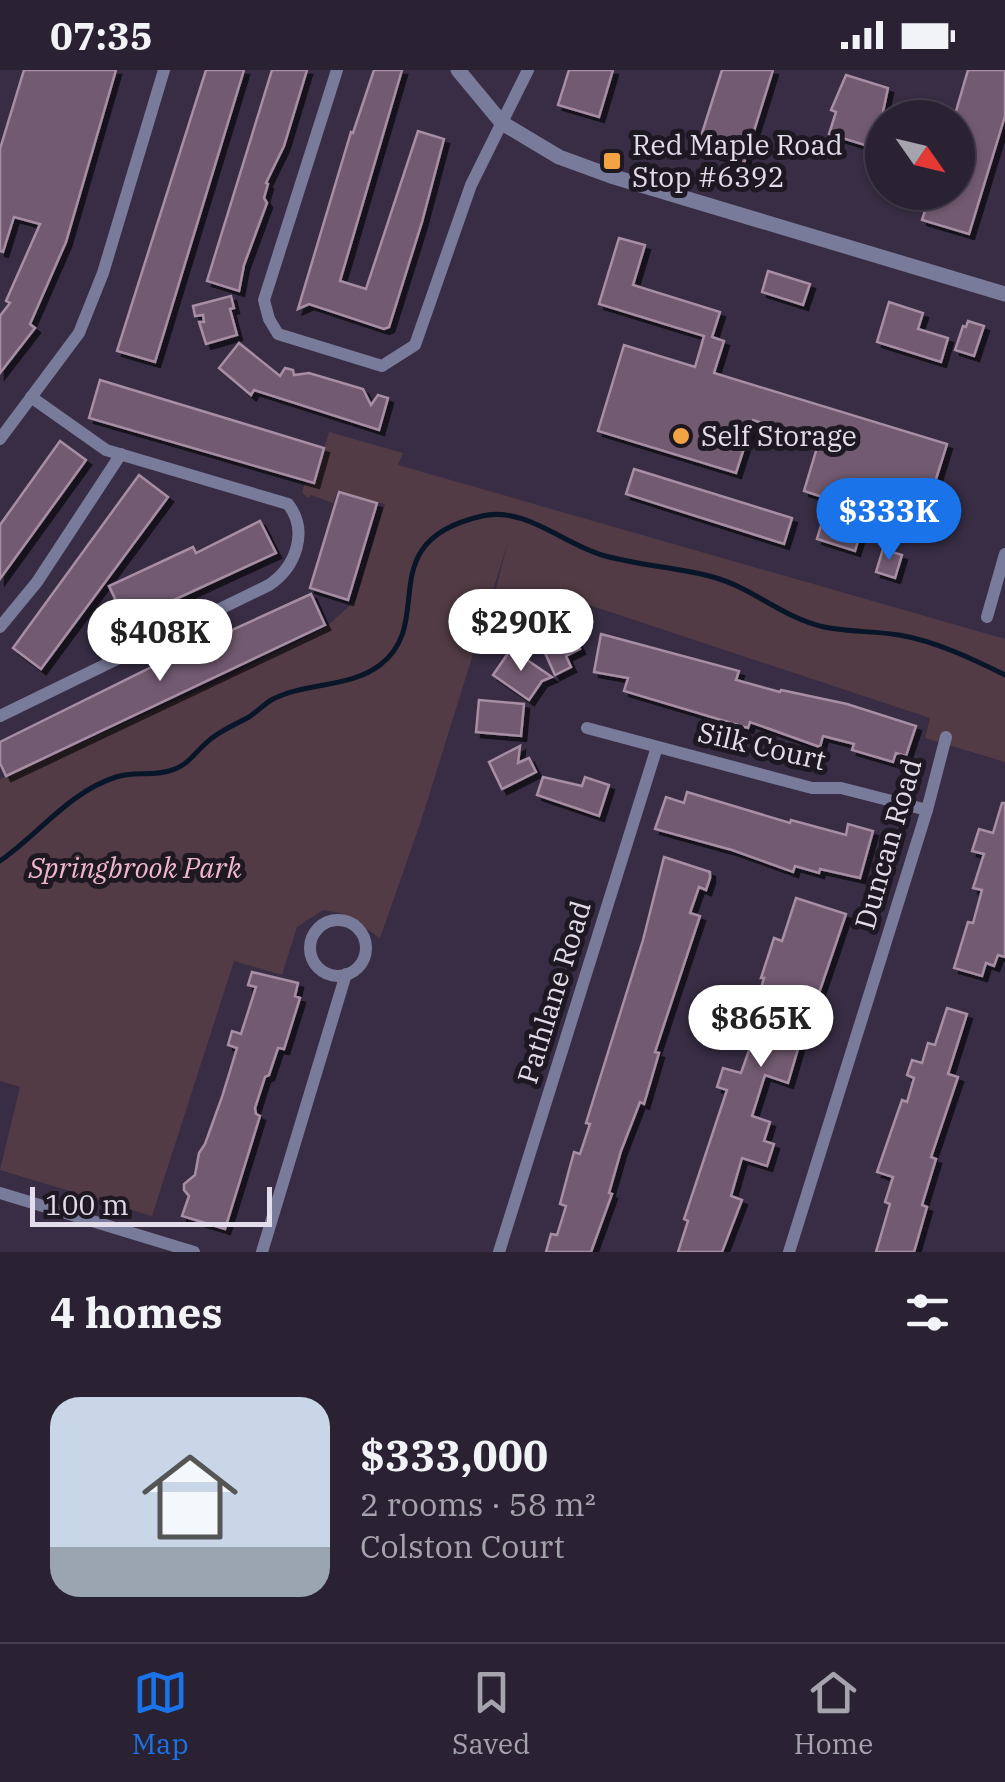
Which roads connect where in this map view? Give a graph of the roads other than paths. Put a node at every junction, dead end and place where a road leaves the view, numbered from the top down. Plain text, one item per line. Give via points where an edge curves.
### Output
1 (164, 70) edge
2 (337, 70) edge
3 (458, 70) edge
4 (528, 70) edge
5 (502, 123) junction
6 (1005, 294) edge
7 (31, 397) junction
8 (0, 439) edge
9 (121, 454) junction
10 (1005, 554) edge
11 (987, 616) dead end
12 (0, 627) edge
13 (0, 716) edge
14 (587, 728) dead end
15 (946, 737) dead end
16 (657, 747) junction
17 (927, 810) junction
18 (346, 974) junction
19 (0, 1193) edge
20 (194, 1252) edge
21 (262, 1252) edge
22 (499, 1252) edge
23 (789, 1252) edge

1 - 7 street via 79,333
2 - 5 street via 264,300 278,334 382,366 414,345 471,186
3 - 5 street
4 - 5 street
5 - 6 street via 558,157 611,176
7 - 8 street
7 - 9 street via 83,437
9 - 12 street
9 - 13 street via 288,504 300,533 286,574
10 - 11 street
14 - 16 street, Silk Court
15 - 17 street, Duncan Road
16 - 17 street, Silk Court
16 - 22 street, Pathlane Road
17 - 23 street, Duncan Road
18 - 18 street via 322,970 311,955 312,937 334,920 352,923 364,936 362,963
18 - 21 street
19 - 20 street

